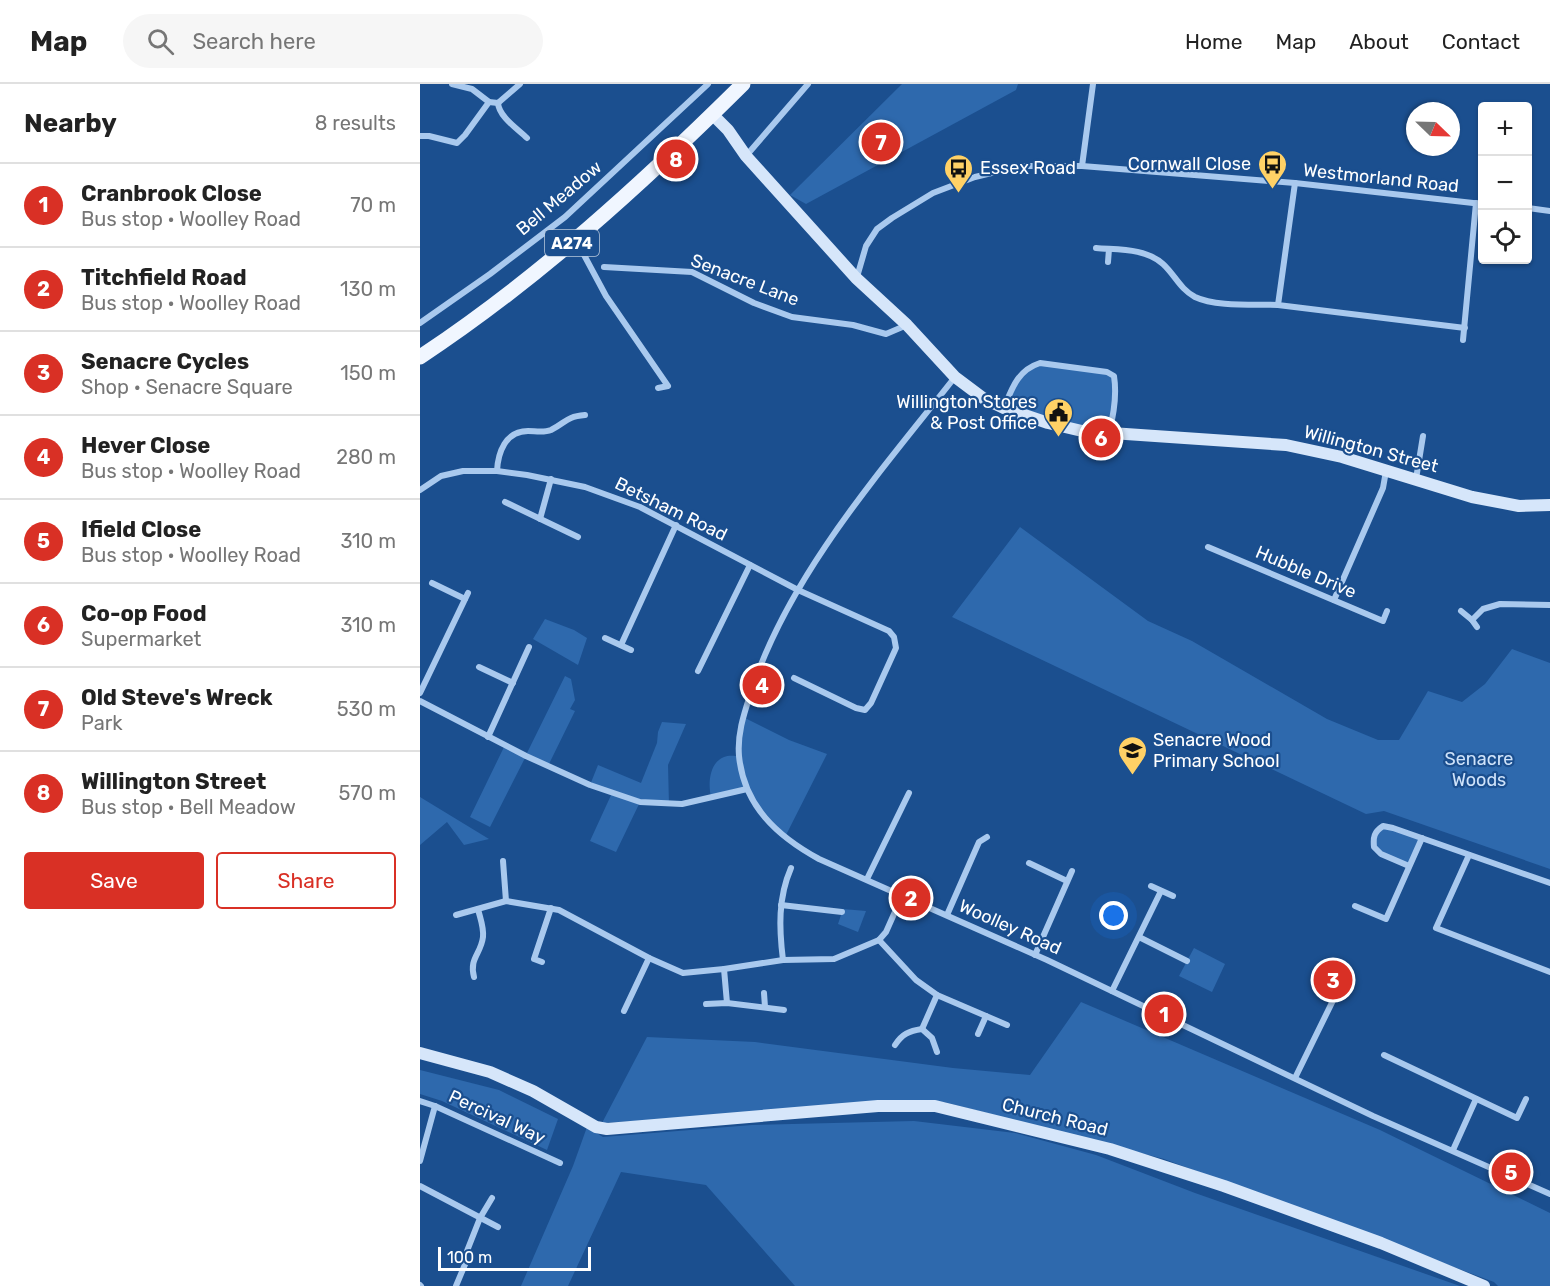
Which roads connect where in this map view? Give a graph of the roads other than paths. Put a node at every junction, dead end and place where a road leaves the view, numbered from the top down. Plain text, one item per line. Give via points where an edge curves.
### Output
1 (452, 84) edge
2 (520, 84) edge
3 (708, 84) edge
4 (743, 84) edge
5 (808, 84) edge
6 (1093, 84) edge
7 (473, 86) edge
8 (489, 102) junction
9 (498, 103) junction
10 (712, 114) junction
11 (420, 136) edge
12 (528, 138) dead end
13 (746, 156) junction
14 (1082, 166) junction
15 (1295, 183) junction
16 (1478, 204) edge
17 (1532, 209) edge
18 (1478, 210) edge
19 (1550, 211) edge
20 (576, 240) junction
21 (1096, 248) dead end
22 (1109, 249) junction
23 (1108, 262) dead end
24 (604, 267) dead end
25 (856, 278) junction
26 (1278, 305) junction
27 (420, 323) edge
28 (907, 325) junction
29 (1465, 328) junction
30 (1463, 340) dead end
31 (420, 357) edge
32 (955, 377) junction
33 (658, 388) dead end
34 (1004, 408) junction
35 (585, 415) dead end
36 (1109, 433) junction
37 (1423, 436) dead end
38 (1386, 470) junction
39 (497, 471) junction
40 (552, 479) junction
41 (1416, 479) junction
42 (420, 490) edge
43 (505, 502) dead end
44 (1550, 505) edge
45 (540, 519) junction
46 (676, 525) junction
47 (578, 537) dead end
48 (1208, 547) dead end
49 (750, 565) junction
50 (432, 583) dead end
51 (798, 590) junction
52 (1334, 600) junction
53 (1550, 605) edge
54 (1461, 611) dead end
55 (1387, 612) dead end
56 (1472, 620) junction
57 (1477, 627) dead end
58 (605, 638) dead end
59 (621, 645) junction
60 (529, 646) dead end
61 (631, 650) dead end
62 (479, 667) dead end
63 (698, 671) dead end
64 (794, 678) dead end
65 (513, 683) junction
66 (420, 693) edge
67 (420, 701) edge
68 (488, 737) junction
69 (747, 789) junction
70 (909, 793) dead end
71 (987, 837) dead end
72 (1422, 838) junction
73 (1469, 855) junction
74 (503, 861) dead end
75 (1029, 863) dead end
76 (1409, 866) junction
77 (791, 868) dead end
78 (1072, 871) dead end
79 (867, 879) junction
80 (1067, 881) junction
81 (1550, 884) edge
82 (1151, 886) dead end
83 (1161, 891) junction
84 (902, 896) junction
85 (1173, 896) dead end
86 (506, 901) junction
87 (781, 906) junction
88 (1355, 906) dead end
89 (551, 908) junction
90 (477, 909) junction
91 (842, 912) dead end
92 (456, 915) dead end
93 (947, 915) junction
94 (1139, 937) junction
95 (879, 940) junction
96 (1035, 955) junction
97 (649, 958) junction
98 (783, 960) junction
99 (1187, 961) dead end
100 (542, 962) dead end
101 (724, 969) junction
102 (1550, 972) edge
103 (1346, 974) dead end
104 (474, 977) dead end
105 (1112, 991) junction
106 (764, 993) dead end
107 (937, 995) junction
108 (727, 1003) junction
109 (706, 1004) dead end
110 (765, 1007) junction
111 (784, 1010) dead end
112 (624, 1011) dead end
113 (986, 1016) junction
114 (1007, 1025) dead end
115 (922, 1029) junction
116 (978, 1034) dead end
117 (895, 1046) dead end
118 (937, 1052) dead end
119 (420, 1053) edge
120 (1384, 1055) dead end
121 (1295, 1078) junction
122 (1476, 1099) junction
123 (1526, 1099) dead end
124 (420, 1101) edge
125 (435, 1106) junction
126 (1453, 1150) junction
127 (420, 1161) edge
128 (560, 1163) dead end
129 (420, 1186) edge
130 (1550, 1194) edge
131 (492, 1198) dead end
132 (480, 1218) junction
133 (498, 1227) dead end
134 (467, 1251) dead end
135 (466, 1262) dead end
136 (456, 1286) edge
137 (1484, 1286) edge

1 - 7 street
2 - 9 street
3 - 27 street, Bell Meadow via 565,217
4 - 10 main road, A274
5 - 13 street
6 - 14 street
7 - 8 street
8 - 9 street
8 - 11 street via 457,142
9 - 12 street via 502,114
10 - 13 street, Willington Street
10 - 20 main road, A274
13 - 25 street, Willington Street
14 - 15 street, Westmorland Road
14 - 25 street, Westmorland Road via 1021,166 933,193 877,229 866,246
15 - 16 street, Westmorland Road
15 - 26 street
17 - 19 street
18 - 29 street
20 - 31 main road, A274
20 - 33 street via 606,296 668,386
21 - 22 street
22 - 23 street
22 - 26 street via 1150,255 1180,287 1208,302
24 - 28 street, Senacre Lane via 692,272 754,303 792,316 886,334
25 - 28 street, Willington Street
26 - 29 street
28 - 32 street, Willington Street
29 - 30 street
32 - 34 street, Willington Street
32 - 51 street, Woolley Road via 860,498
34 - 36 street, Willington Street via 1066,428
34 - 36 street via 1016,381 1040,363 1107,372 1114,376 1115,384 1115,413
35 - 39 street via 570,417 549,431 512,435 501,449
36 - 38 street, Willington Street via 1286,445
37 - 41 street
38 - 41 street, Willington Street
38 - 52 street via 1383,488
39 - 40 street, Betsham Road
39 - 42 street, Betsham Road via 463,471 441,476
40 - 45 street
40 - 46 street, Betsham Road via 613,496
41 - 44 street, Willington Street via 1508,504
43 - 45 street
45 - 47 street
46 - 49 street, Betsham Road
46 - 59 street
48 - 52 street, Hubble Drive
49 - 51 street, Betsham Road
49 - 63 street
50 - 66 street via 466,596
51 - 64 street, Betsham Road via 889,631 896,648 865,710
51 - 69 street, Woolley Road via 760,664 743,717 740,756
52 - 55 street, Hubble Drive via 1383,621
53 - 56 street via 1500,604 1483,609
54 - 56 street
56 - 57 street
58 - 59 street
59 - 61 street
60 - 65 street
62 - 65 street
65 - 68 street
67 - 68 street
68 - 69 street via 590,785 640,802 682,804
69 - 79 street, Woolley Road via 760,814 785,837 819,859
70 - 79 street
71 - 93 street via 979,842
72 - 73 street
72 - 76 street
72 - 76 street via 1383,826 1376,831 1374,847
73 - 81 street
73 - 102 street via 1436,928
74 - 86 street
75 - 80 street
76 - 88 street via 1386,919
77 - 87 street
78 - 80 street
79 - 84 street, Woolley Road
80 - 96 street
82 - 83 street
83 - 85 street
83 - 94 street
84 - 93 street, Woolley Road
84 - 95 street
86 - 89 street
86 - 90 street
87 - 91 street
87 - 98 street
89 - 97 street
89 - 100 street via 534,959
90 - 92 street
90 - 104 street via 483,939 471,966
93 - 96 street, Woolley Road
94 - 99 street
94 - 105 street
95 - 98 street via 834,959
95 - 107 street via 916,980
96 - 105 street, Woolley Road
97 - 101 street via 683,973
97 - 112 street
98 - 101 street
101 - 108 street
103 - 121 street
105 - 121 street, Woolley Road
106 - 110 street
107 - 113 street
107 - 115 street
108 - 109 street
108 - 110 street
110 - 111 street
113 - 114 street
113 - 116 street
115 - 117 street via 909,1031
115 - 118 street via 932,1038
119 - 137 street, Church Road via 490,1072 606,1129 878,1106 935,1106 1110,1149 1224,1186 1381,1243
120 - 122 street
121 - 126 street, Woolley Road
122 - 123 street via 1517,1118
122 - 126 street
124 - 125 street, Percival Way
125 - 127 street
125 - 128 street, Percival Way
126 - 130 street, Woolley Road
129 - 132 street
131 - 132 street
132 - 133 street
132 - 134 street
135 - 136 street

